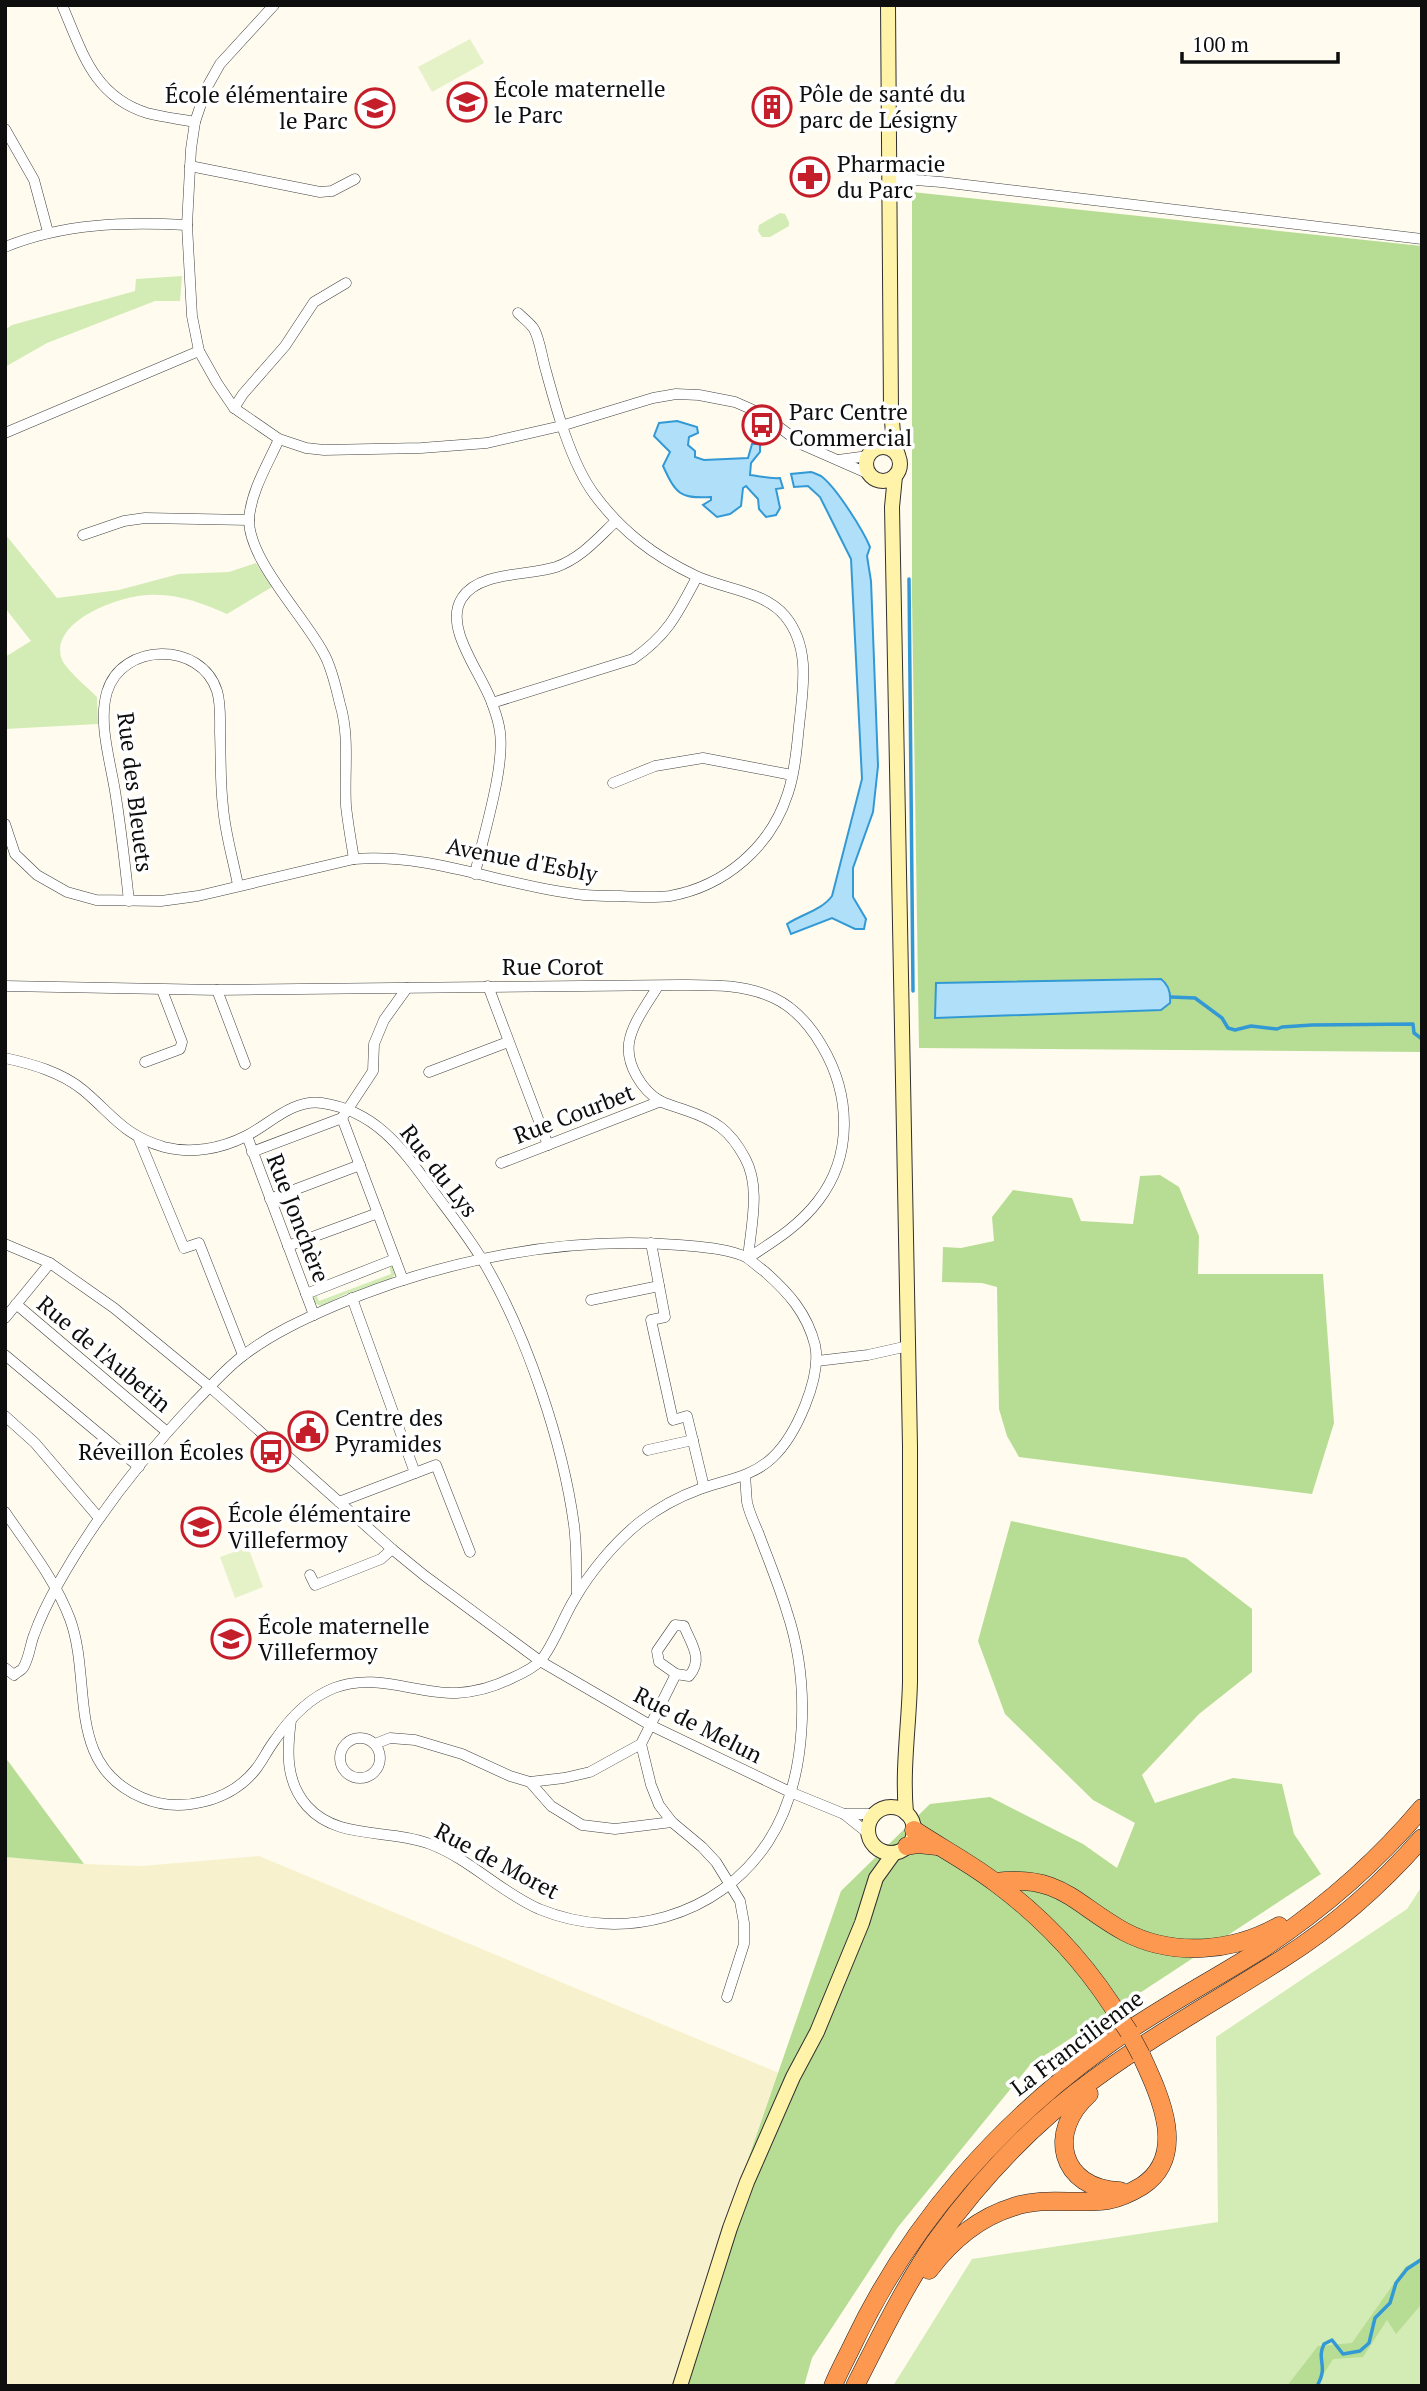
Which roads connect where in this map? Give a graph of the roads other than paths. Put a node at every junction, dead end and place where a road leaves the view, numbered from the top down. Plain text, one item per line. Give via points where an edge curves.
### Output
1 (62, 5) edge
2 (274, 5) edge
3 (888, 5) edge
4 (195, 122) junction
5 (5, 129) edge
6 (190, 166) junction
7 (890, 178) junction
8 (355, 179) dead end
9 (187, 225) junction
10 (48, 232) junction
11 (1422, 239) edge
12 (5, 247) edge
13 (346, 282) dead end
14 (518, 313) dead end
15 (199, 351) junction
16 (234, 408) junction
17 (891, 410) junction
18 (562, 426) junction
19 (5, 433) edge
20 (279, 439) junction
21 (873, 452) junction
22 (898, 455) junction
23 (835, 460) junction
24 (895, 476) junction
25 (874, 477) junction
26 (892, 507) junction
27 (249, 520) junction
28 (615, 522) junction
29 (83, 535) dead end
30 (697, 577) junction
31 (492, 703) junction
32 (792, 775) junction
33 (613, 783) dead end
34 (5, 824) edge
35 (354, 859) junction
36 (475, 874) junction
37 (238, 885) junction
38 (129, 901) junction
39 (5, 986) edge
40 (488, 986) junction
41 (658, 986) junction
42 (407, 988) junction
43 (162, 990) junction
44 (217, 990) junction
45 (508, 1042) junction
46 (5, 1058) edge
47 (145, 1062) dead end
48 (245, 1064) dead end
49 (429, 1072) dead end
50 (661, 1101) junction
51 (345, 1114) junction
52 (247, 1136) junction
53 (139, 1139) junction
54 (548, 1145) junction
55 (252, 1152) junction
56 (501, 1163) dead end
57 (360, 1165) junction
58 (270, 1199) junction
59 (378, 1213) junction
60 (651, 1243) junction
61 (5, 1244) edge
62 (288, 1246) junction
63 (748, 1258) junction
64 (395, 1259) junction
65 (481, 1259) junction
66 (50, 1263) junction
67 (403, 1280) junction
68 (659, 1286) junction
69 (306, 1294) junction
70 (352, 1298) junction
71 (591, 1300) dead end
72 (16, 1304) junction
73 (314, 1315) junction
74 (5, 1318) edge
75 (908, 1346) junction
76 (243, 1355) junction
77 (5, 1356) edge
78 (817, 1361) junction
79 (210, 1387) junction
80 (5, 1416) edge
81 (167, 1432) junction
82 (693, 1440) junction
83 (648, 1450) dead end
84 (139, 1467) junction
85 (415, 1473) junction
86 (746, 1476) junction
87 (704, 1487) junction
88 (339, 1502) junction
89 (5, 1511) edge
90 (99, 1518) junction
91 (392, 1549) junction
92 (470, 1552) dead end
93 (310, 1575) dead end
94 (56, 1587) junction
95 (577, 1594) junction
96 (540, 1661) junction
97 (10, 1671) edge
98 (676, 1674) junction
99 (290, 1720) junction
100 (650, 1725) junction
101 (374, 1744) junction
102 (641, 1744) junction
103 (530, 1782) junction
104 (903, 1785) junction
105 (790, 1792) junction
106 (888, 1808) junction
107 (1422, 1808) edge
108 (906, 1813) junction
109 (844, 1814) junction
110 (875, 1814) junction
111 (671, 1822) junction
112 (1422, 1838) edge
113 (872, 1841) junction
114 (905, 1843) junction
115 (876, 1878) junction
116 (995, 1882) junction
117 (730, 1885) junction
118 (1333, 1895) junction
119 (727, 1997) dead end
120 (1140, 2047) junction
121 (1140, 2187) junction
122 (909, 2286) junction
123 (680, 2386) edge
124 (834, 2386) edge
125 (855, 2386) edge

1 - 4 street via 91,73 106,88 146,113
2 - 4 street via 220,64
3 - 7 street
4 - 6 street
5 - 10 street via 34,180
6 - 8 street via 320,192
6 - 9 street
7 - 11 street
7 - 17 street
9 - 10 street via 93,225
9 - 15 street via 192,316
10 - 12 street
13 - 16 street via 314,302
14 - 18 street, Avenue d'Esbly via 534,329
15 - 16 street
15 - 19 street
16 - 20 street
17 - 21 street
17 - 22 street
18 - 20 street via 487,443 421,448 324,450
18 - 23 street via 653,398 699,395 751,409 803,445
18 - 28 street, Avenue d'Esbly via 591,490
20 - 27 street via 257,488
21 - 22 street via 889,448
21 - 23 street
21 - 25 street via 866,466
22 - 24 street via 900,466
23 - 25 street
24 - 25 street via 887,481
24 - 26 street
25 - 26 street
26 - 75 street
27 - 29 street via 145,518
27 - 35 street via 267,571 325,656 342,708 346,806
28 - 30 street, Avenue d'Esbly
28 - 31 street via 579,556 555,567 488,580 462,597 456,614 458,633
30 - 31 street via 672,624 633,659
30 - 32 street, Avenue d'Esbly via 773,605 794,630 804,682
31 - 36 street via 500,732 500,762
32 - 33 street via 703,758 655,766
32 - 36 street, Avenue d'Esbly via 777,820 751,856 714,881 669,896 576,894
34 - 38 street, Avenue d'Esbly via 15,853 37,875 76,895
35 - 36 street, Avenue d'Esbly via 418,860
35 - 37 street, Avenue d'Esbly
37 - 38 street, Avenue d'Esbly via 198,896
37 - 38 street, Rue des Bleuets via 223,807 216,688 190,659 152,654 134,659 118,672 107,689 103,712
39 - 43 street, Rue Corot
40 - 41 street, Rue Corot
40 - 42 street, Rue Corot
40 - 45 street
41 - 50 street via 629,1043 633,1070 644,1088
41 - 63 street, Rue Corot via 749,988 777,999 807,1025 833,1063 845,1130 832,1178 797,1225
42 - 44 street, Rue Corot
42 - 51 street via 384,1020 374,1044 373,1071
43 - 44 street, Rue Corot
43 - 47 street via 182,1042 180,1049
44 - 48 street
45 - 49 street
45 - 54 street
46 - 53 street, Rue du Lys via 56,1074 82,1089
50 - 54 street, Rue Courbet
50 - 63 street via 713,1120 732,1136 747,1160 754,1188
51 - 52 street, Rue du Lys via 319,1102 298,1105
51 - 55 street
51 - 57 street
51 - 65 street, Rue du Lys via 366,1117 383,1130 412,1162
52 - 53 street, Rue du Lys via 220,1147 188,1151
52 - 55 street, Rue Jonchère
53 - 76 street via 184,1248 198,1243
54 - 56 street, Rue Courbet
55 - 58 street, Rue Jonchère
57 - 58 street
57 - 59 street
58 - 62 street, Rue Jonchère
59 - 62 street
59 - 64 street
60 - 63 street via 709,1248
60 - 65 street via 579,1246
60 - 68 street
61 - 66 street, Rue de Melun
62 - 69 street, Rue Jonchère
63 - 78 street via 791,1296 814,1341
64 - 67 street
64 - 69 street
65 - 67 street
65 - 95 street, Rue du Lys via 526,1353 561,1459 574,1526
66 - 72 street
66 - 79 street, Rue de Melun via 114,1308
67 - 70 street
68 - 71 street
68 - 82 street via 665,1317 651,1320 673,1420 687,1416
69 - 73 street, Rue Jonchère
70 - 73 street
70 - 85 street
72 - 74 street
72 - 81 street, Rue de l'Aubetin
73 - 76 street
75 - 78 street
75 - 104 street via 910,1683
76 - 79 street
77 - 84 street
78 - 86 street via 793,1434 771,1460
79 - 81 street
79 - 88 street, Rue de Melun
80 - 90 street via 35,1443
81 - 84 street
82 - 83 street
82 - 87 street
84 - 90 street
85 - 88 street
85 - 92 street via 436,1465
86 - 87 street
86 - 105 street, Rue de Moret via 747,1504 788,1612 798,1652 802,1733
87 - 95 street via 637,1524
88 - 91 street, Rue de Melun
89 - 94 street
90 - 94 street
91 - 93 street via 381,1559 315,1585
91 - 96 street, Rue de Melun
94 - 97 street via 23,1667
94 - 99 street via 75,1633 83,1715 91,1746 118,1784 158,1802 183,1805 206,1801 244,1781
95 - 96 street
96 - 99 street via 512,1678 457,1693 361,1681 314,1697
96 - 100 street, Rue de Melun
98 - 98 street via 689,1676 697,1660 684,1626 675,1625 657,1651 659,1662
98 - 100 street
99 - 117 street, Rue de Moret via 287,1750 295,1788 327,1822 430,1843 539,1909 572,1920 643,1922 696,1907
100 - 102 street
100 - 105 street, Rue de Melun
101 - 101 street via 359,1738 344,1746 340,1757 346,1773 362,1778 376,1770 380,1760
101 - 103 street via 390,1738 415,1740
102 - 103 street via 590,1772
102 - 111 street via 651,1785
103 - 111 street via 551,1806 582,1825 615,1829
104 - 106 street
104 - 108 street
105 - 109 street, Rue de Melun
105 - 117 street, Rue de Moret via 768,1841
106 - 108 street
106 - 110 street
107 - 118 highway, La Francilienne via 1362,1872
108 - 114 street via 910,1817
109 - 110 street, Rue de Melun
109 - 113 street, Rue de Melun
110 - 113 street via 869,1824
111 - 117 street via 702,1847
112 - 120 highway, La Francilienne via 1338,1919 1283,1959
113 - 114 street via 887,1853
113 - 115 street
114 - 115 street
114 - 116 highway via 937,1846
115 - 123 street via 817,2032 747,2182
116 - 118 highway via 1046,1884 1140,1940 1181,1948 1218,1947 1253,1938
116 - 121 highway, bridge via 1064,1943 1109,2000 1150,2075 1166,2118 1167,2142 1159,2171
117 - 119 street via 740,1900 744,1934
118 - 124 highway, La Francilienne via 1257,1952 1106,2046 1055,2085 992,2144 955,2185 891,2274
120 - 121 highway via 1074,2109 1064,2141 1070,2166 1091,2186 1119,2192
120 - 122 highway, La Francilienne via 1068,2099 1006,2157 940,2235
121 - 122 highway via 1109,2200 1049,2200 1014,2206 981,2220
122 - 125 highway, La Francilienne

